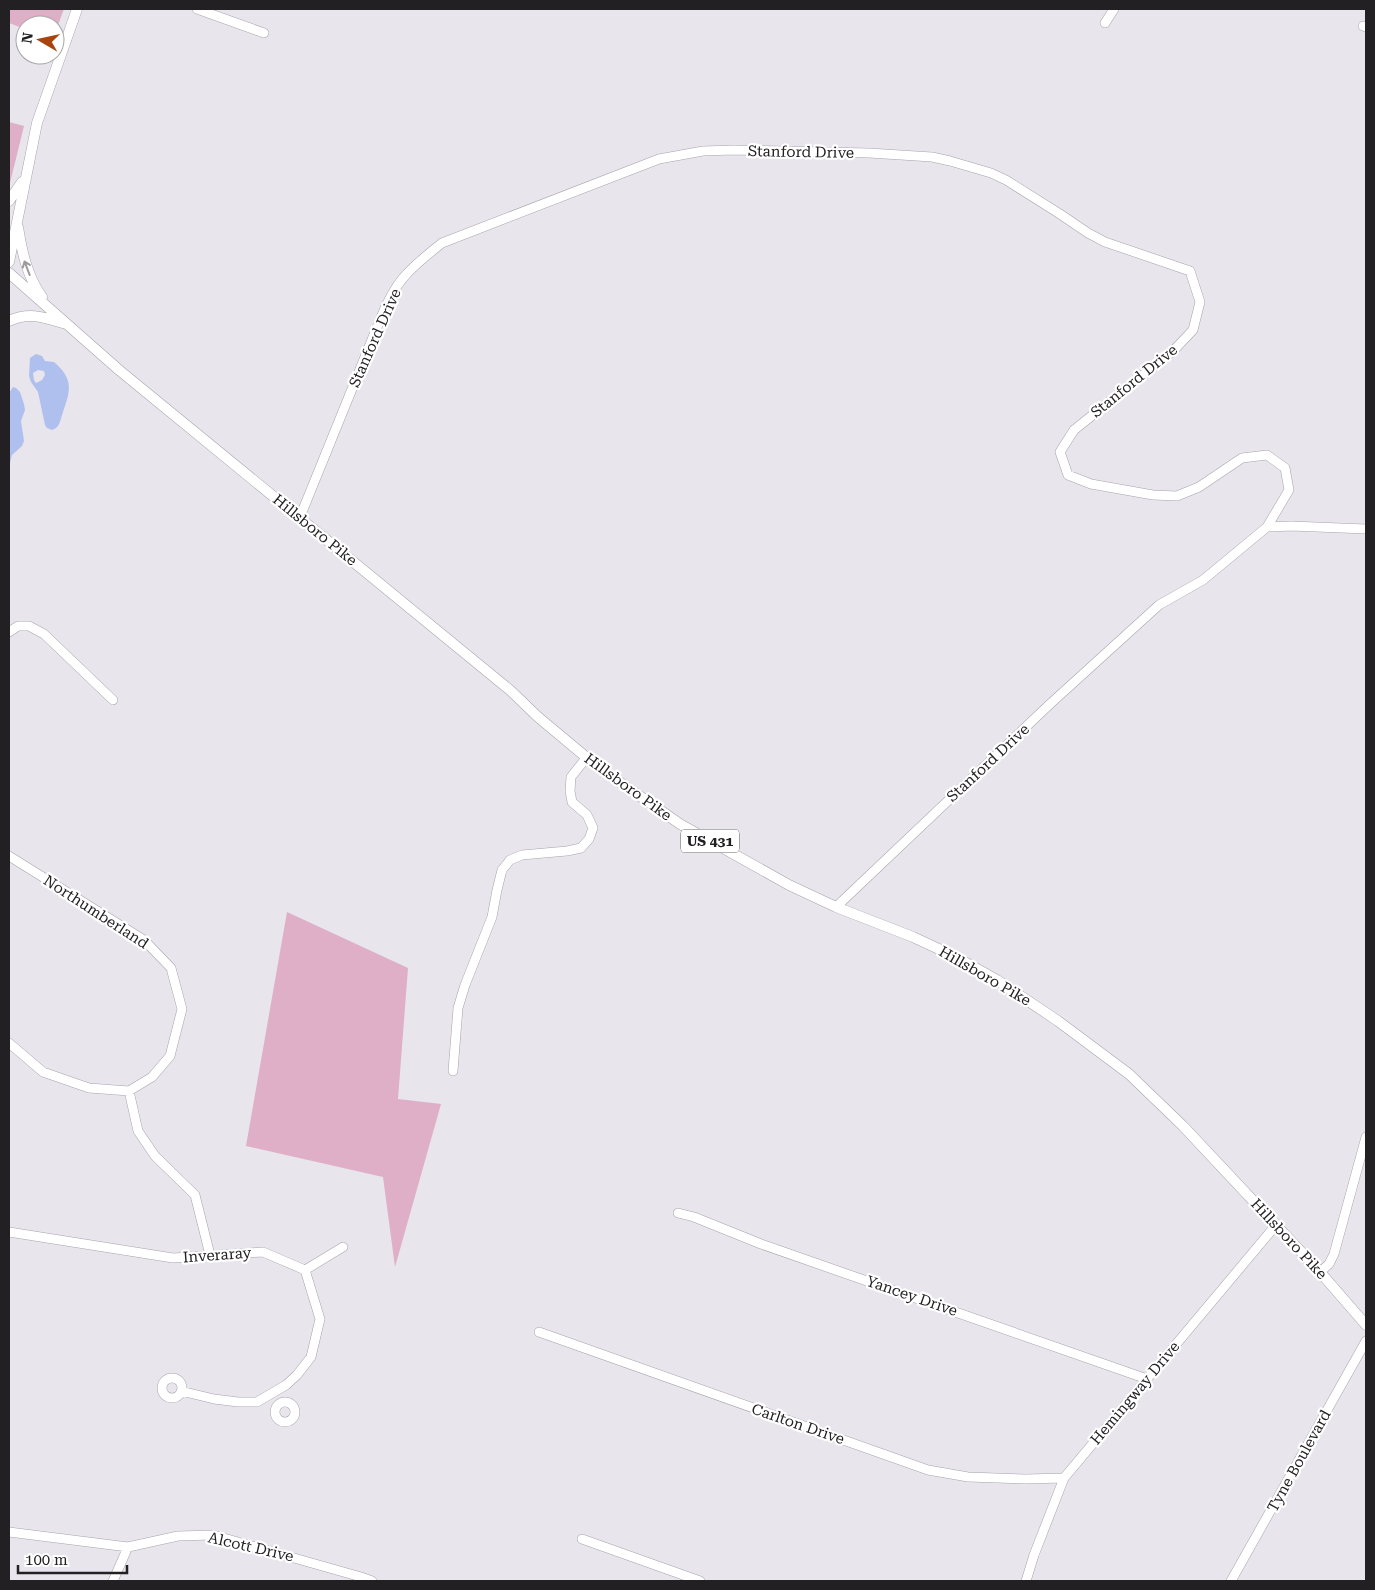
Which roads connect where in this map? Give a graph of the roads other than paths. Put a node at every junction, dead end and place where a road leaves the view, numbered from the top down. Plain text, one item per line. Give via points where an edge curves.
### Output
1 (77, 9) edge
2 (197, 9) edge
3 (1114, 9) edge
4 (1105, 23) dead end
5 (264, 34) dead end
6 (26, 175) junction
7 (9, 201) edge
8 (17, 216) junction
9 (9, 262) edge
10 (9, 273) edge
11 (51, 310) junction
12 (9, 322) edge
13 (68, 325) junction
14 (300, 517) junction
15 (1267, 527) junction
16 (1366, 528) edge
17 (9, 632) edge
18 (113, 700) dead end
19 (587, 757) junction
20 (9, 856) edge
21 (836, 907) junction
22 (9, 1043) edge
23 (453, 1071) dead end
24 (129, 1091) junction
25 (1366, 1137) edge
26 (678, 1213) dead end
27 (1276, 1225) junction
28 (9, 1232) edge
29 (343, 1247) dead end
30 (210, 1255) junction
31 (306, 1270) junction
32 (1320, 1272) junction
33 (1366, 1325) edge
34 (539, 1332) dead end
35 (1366, 1341) edge
36 (1146, 1379) junction
37 (181, 1391) dead end
38 (274, 1392) junction
39 (280, 1404) dead end
40 (1064, 1478) junction
41 (9, 1532) edge
42 (582, 1539) dead end
43 (128, 1547) junction
44 (113, 1581) edge
45 (372, 1581) edge
46 (700, 1581) edge
47 (1026, 1581) edge
48 (1231, 1581) edge

1 - 6 main road via 38,117
2 - 5 street
3 - 4 street
6 - 7 main road
6 - 8 main road
8 - 9 main road
11 -> 8 main road via 34,285 24,260
10 - 11 main road, Hillsboro Pike / US 431
11 - 13 main road, Hillsboro Pike / US 431
12 - 13 main road via 25,315
13 - 14 main road, Hillsboro Pike / US 431
14 - 15 street, Stanford Drive via 390,297 414,266 442,243 658,159 702,151 734,150 869,153 950,161 1006,180 1105,242 1190,271 1200,302 1193,330 1174,350 1074,430 1060,452 1068,475 1091,484 1177,496 1199,487 1242,458 1267,455 1285,468 1289,490
14 - 19 main road, Hillsboro Pike / US 431
15 - 16 street
15 - 21 street, Stanford Drive via 1202,580 1159,605
17 - 18 street via 18,626 29,626 44,634
19 - 21 main road, Hillsboro Pike / US 431 via 680,824 789,885
19 - 23 street via 571,777 570,791 572,802 587,815 593,828 582,848 522,855 510,860 502,870 492,917 458,1008
20 - 24 street, Northumberland via 144,940 171,968 182,1008 170,1056 152,1077
21 - 27 main road, Hillsboro Pike / US 431 via 956,957 1058,1021 1129,1074
22 - 24 street via 44,1072 89,1088
24 - 30 street via 138,1131 155,1156 194,1195
25 - 32 street via 1334,1254
26 - 36 street, Yancey Drive
27 - 32 main road, Hillsboro Pike / US 431
27 - 36 street, Hemingway Drive
28 - 30 street, Inveraray via 173,1258
29 - 31 street
30 - 31 street, Inveraray via 263,1252
31 - 38 street via 320,1319 311,1357 297,1375
32 - 33 main road, Hillsboro Pike / US 431
34 - 40 street, Carlton Drive via 928,1470 968,1477
35 - 48 street, Tyne Boulevard
36 - 40 street, Hemingway Drive
37 - 38 street via 238,1402 257,1402
38 - 39 street
40 - 47 street, Hemingway Drive
41 - 43 street, Alcott Drive
42 - 46 street
43 - 44 street
43 - 45 street, Alcott Drive via 178,1536 213,1535

